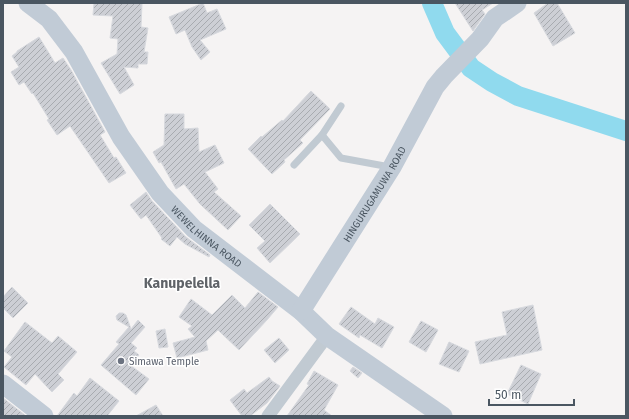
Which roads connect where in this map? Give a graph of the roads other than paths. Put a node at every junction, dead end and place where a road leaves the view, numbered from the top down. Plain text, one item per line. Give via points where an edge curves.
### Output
1 (28, 3) edge
2 (517, 3) edge
3 (341, 106) dead end
4 (322, 135) junction
5 (294, 165) dead end
6 (392, 168) junction
7 (301, 311) junction
8 (327, 336) junction
9 (3, 384) edge
10 (44, 416) edge
11 (268, 416) edge
12 (443, 416) edge

1 - 7 street, WEWELHINNA ROAD via 48,19 74,52 121,137 160,193 194,229
2 - 6 street, HINGURUGAMUWA ROAD via 495,18 480,39 435,87
3 - 4 lane
4 - 5 lane
4 - 6 lane via 341,158
6 - 7 street, HINGURUGAMUWA ROAD
7 - 8 street, WEWELHINNA ROAD
8 - 11 street
8 - 12 street, WEWELHINNA ROAD
9 - 10 street

